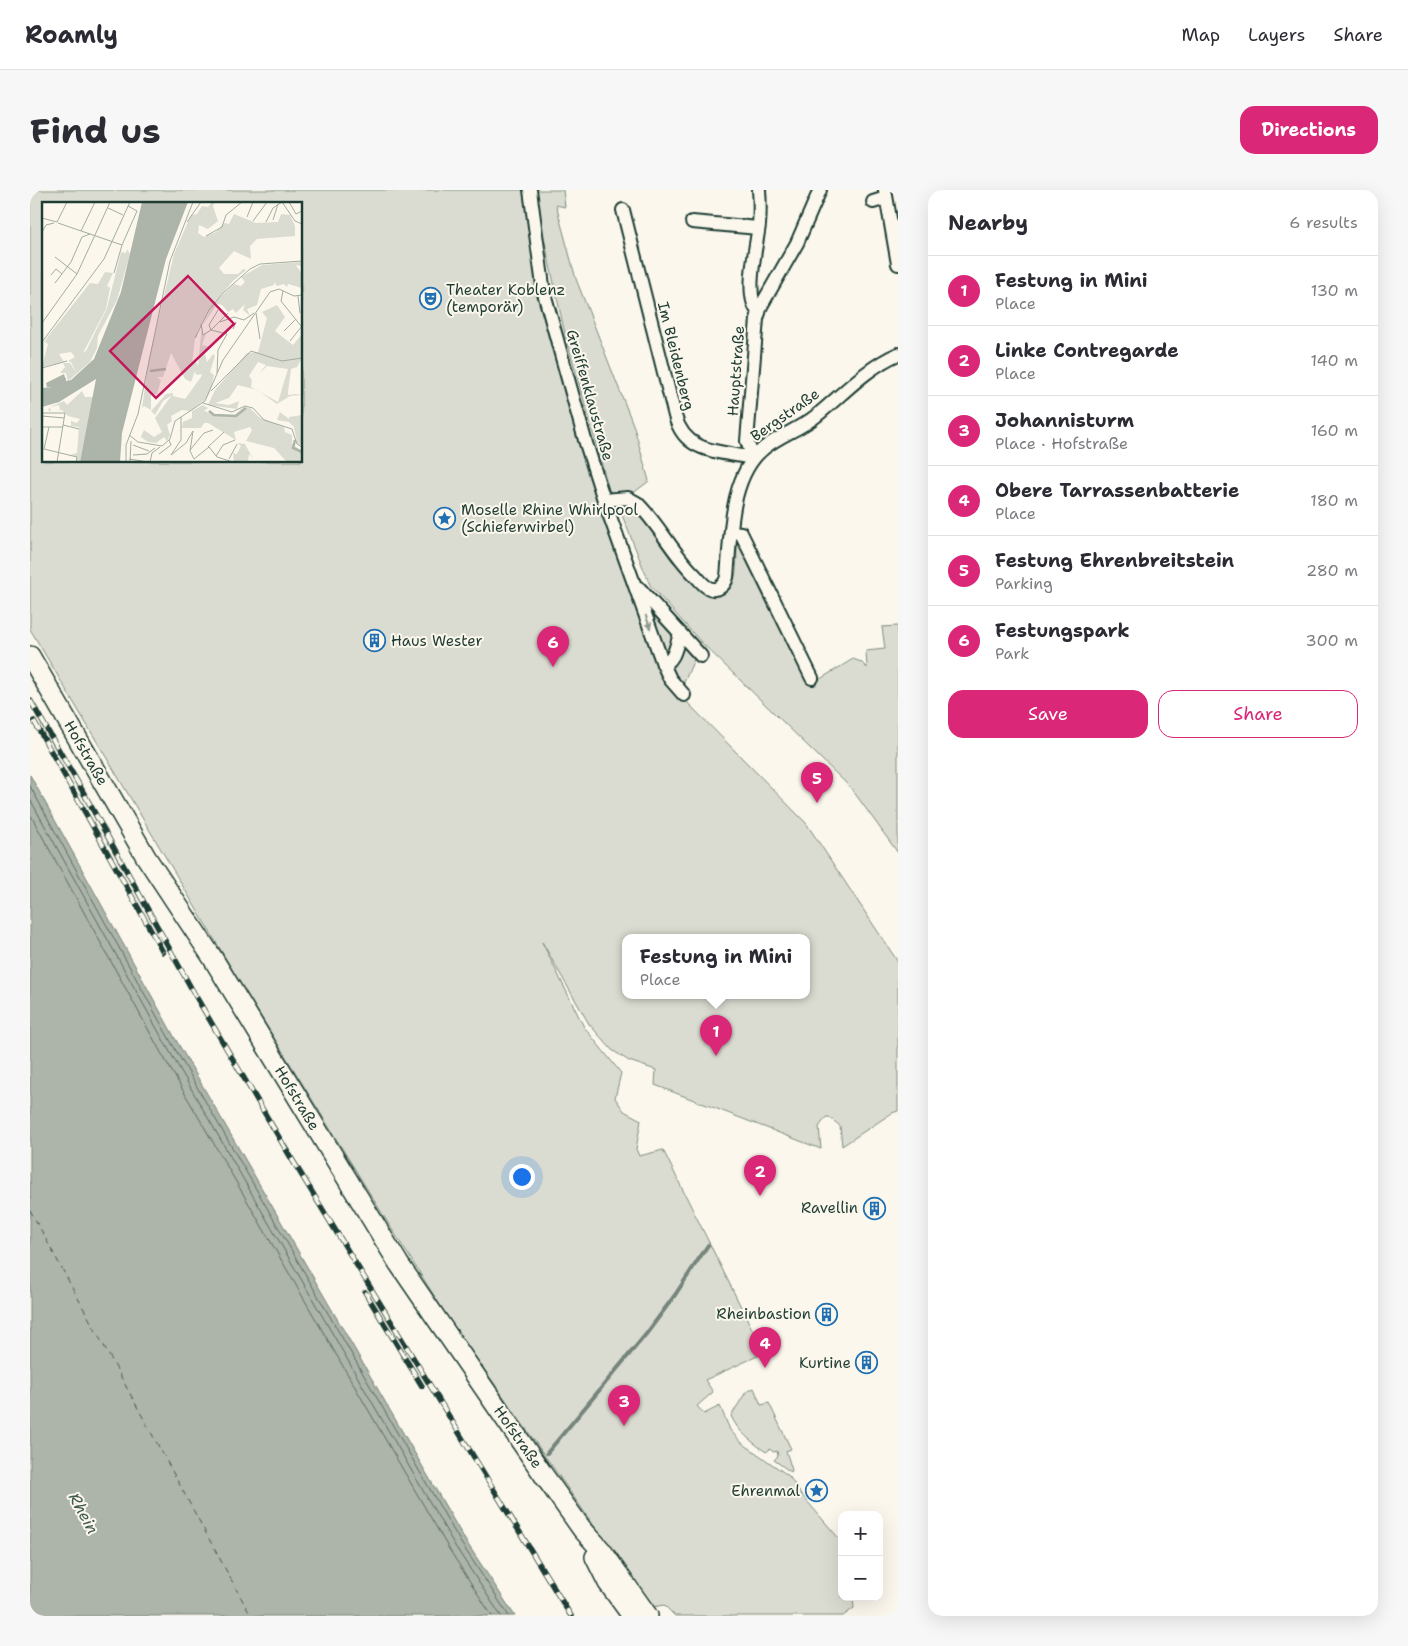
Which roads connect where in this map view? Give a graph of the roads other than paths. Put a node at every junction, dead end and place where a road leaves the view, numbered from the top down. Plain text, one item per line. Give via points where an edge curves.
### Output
1 (530, 190) edge
2 (759, 190) edge
3 (820, 190) edge
4 (881, 197) edge
5 (623, 210) dead end
6 (692, 222) dead end
7 (758, 228) junction
8 (898, 264) edge
9 (759, 312) junction
10 (898, 354) edge
11 (753, 458) junction
12 (604, 500) junction
13 (732, 532) junction
14 (632, 576) junction
15 (680, 634) junction
16 (30, 656) edge
17 (701, 656) dead end
18 (663, 664) junction
19 (812, 678) dead end
20 (684, 695) dead end
21 (582, 1528) junction
22 (632, 1616) edge
23 (648, 1616) edge

1 - 12 street, Greiffenklaustraße via 544,293
2 - 7 street, Hauptstraße
3 - 9 street via 797,242
4 - 8 street
5 - 11 street, Im Bleidenberg via 682,433 699,447
6 - 7 street
7 - 9 street, Hauptstraße via 752,276 754,305
9 - 11 street, Hauptstraße via 755,328 748,441
10 - 11 street, Bergstraße via 871,370 815,416 766,446
11 - 13 street, Bergstraße via 734,508
12 - 13 street, Bergstraße via 628,498 637,503 684,564 709,588 716,589 726,583
12 - 14 street, Greiffenklaustraße
13 - 19 street via 741,533
14 - 15 street, Greiffenklaustraße via 646,597
14 -> 18 street, Greiffenklaustraße
15 - 17 street, Greiffenklaustraße
15 - 18 street via 672,658
16 - 21 main road, Hofstraße via 146,857 212,958 368,1214 471,1370
18 - 20 street, Greiffenklaustraße via 670,680
21 - 22 main road, Hofstraße via 612,1589
21 - 23 main road, Hofstraße

